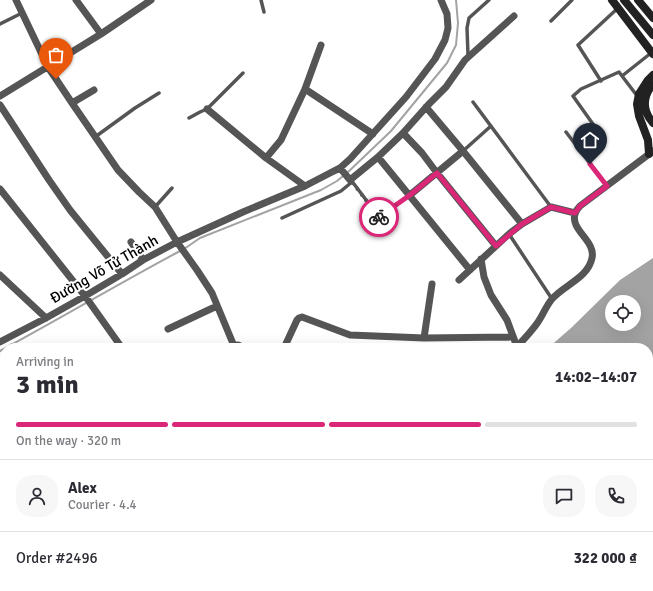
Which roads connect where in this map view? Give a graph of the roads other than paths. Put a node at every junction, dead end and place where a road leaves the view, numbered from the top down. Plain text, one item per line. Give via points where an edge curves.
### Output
1 (16, 0) edge
2 (76, 0) edge
3 (151, 0) edge
4 (261, 0) edge
5 (441, 0) edge
6 (488, 0) edge
7 (572, 0) edge
8 (612, 0) edge
9 (624, 0) edge
10 (638, 0) edge
11 (618, 8) junction
12 (264, 12) dead end
13 (23, 13) junction
14 (514, 16) dead end
15 (653, 18) edge
16 (551, 21) dead end
17 (0, 24) edge
18 (101, 34) junction
19 (653, 35) edge
20 (321, 45) dead end
21 (652, 53) edge
22 (468, 56) junction
23 (48, 67) junction
24 (243, 73) dead end
25 (653, 75) edge
26 (622, 76) junction
27 (601, 81) junction
28 (653, 83) edge
29 (94, 90) dead end
30 (305, 90) junction
31 (158, 93) dead end
32 (0, 96) edge
33 (638, 98) junction
34 (473, 102) dead end
35 (72, 104) junction
36 (0, 105) edge
37 (426, 107) junction
38 (207, 109) junction
39 (189, 118) dead end
40 (651, 121) edge
41 (491, 126) junction
42 (653, 128) edge
43 (566, 132) dead end
44 (403, 133) junction
45 (373, 134) junction
46 (600, 134) dead end
47 (96, 137) junction
48 (463, 151) junction
49 (651, 153) edge
50 (378, 157) junction
51 (266, 158) junction
52 (342, 170) junction
53 (437, 173) junction
54 (351, 181) junction
55 (305, 186) junction
56 (607, 186) junction
57 (172, 188) dead end
58 (0, 189) edge
59 (410, 195) junction
60 (155, 206) junction
61 (551, 207) junction
62 (575, 213) junction
63 (282, 218) dead end
64 (522, 224) junction
65 (509, 234) junction
66 (131, 242) dead end
67 (178, 244) junction
68 (496, 246) junction
69 (481, 259) junction
70 (143, 260) junction
71 (470, 270) junction
72 (122, 274) junction
73 (0, 275) edge
74 (459, 280) dead end
75 (432, 284) dead end
76 (86, 297) junction
77 (552, 299) junction
78 (217, 306) junction
79 (46, 318) junction
80 (168, 329) dead end
81 (513, 337) junction
82 (424, 338) junction
83 (1, 340) edge
84 (118, 343) edge
85 (231, 343) edge
86 (286, 343) edge
87 (515, 343) edge
88 (520, 343) edge

1 - 13 street
2 - 18 street
3 - 18 street
4 - 12 lane
5 - 45 street, Đường Võ Tử Thành via 447,14 448,28 442,46 406,97
6 - 22 lane via 469,18
7 - 16 lane
8 - 11 street
9 - 19 street
10 - 15 street
11 - 21 street
11 - 27 lane via 578,45
13 - 17 lane
13 - 23 street
14 - 22 street
18 - 23 street
20 - 30 street
21 - 26 lane
22 - 37 street via 446,87
23 - 32 street
23 - 35 street
24 - 38 lane
25 - 33 street
26 - 27 lane via 619,72
26 - 33 lane
27 - 46 lane via 581,89 574,96
28 - 40 street via 647,90 644,100
29 - 35 street
30 - 45 street
30 - 51 street via 281,140
31 - 47 lane
33 - 49 street via 639,116
34 - 41 lane
35 - 47 street
36 - 72 street via 53,186
37 - 44 street
37 - 48 street
38 - 39 lane
38 - 51 street
40 - 42 street
41 - 48 lane
41 - 61 lane
43 - 56 lane
44 - 50 street
44 - 53 street
45 - 52 street, Đường Võ Tử Thành
47 - 60 street via 118,170
48 - 53 street
48 - 64 street
49 - 56 street
50 - 54 street
50 - 59 street
51 - 55 street
52 - 54 street
52 - 55 street, Đường Võ Tử Thành
53 - 59 street
53 - 68 street
54 - 59 lane via 379,218
54 - 63 lane via 341,191
55 - 67 street, Đường Võ Tử Thành via 243,212
56 - 62 street via 580,206
57 - 60 lane
58 - 76 street
59 - 71 street
60 - 67 street
61 - 62 street
61 - 64 street
62 - 77 street via 574,221 592,248 593,257 582,275
64 - 65 street
65 - 68 street
65 - 77 lane
66 - 70 street
67 - 70 street, Đường Võ Tử Thành
67 - 78 street via 212,293
68 - 69 street
69 - 71 street
69 - 81 street via 491,295 507,320
70 - 72 street, Đường Võ Tử Thành
71 - 74 street
72 - 76 street, Đường Võ Tử Thành
73 - 79 street
75 - 82 street
76 - 79 street, Đường Võ Tử Thành
76 - 84 street
77 - 88 street via 538,323
78 - 80 street
78 - 85 street
79 - 83 street, Đường Võ Tử Thành
81 - 82 street
81 - 87 street
82 - 86 street via 350,335 299,318

